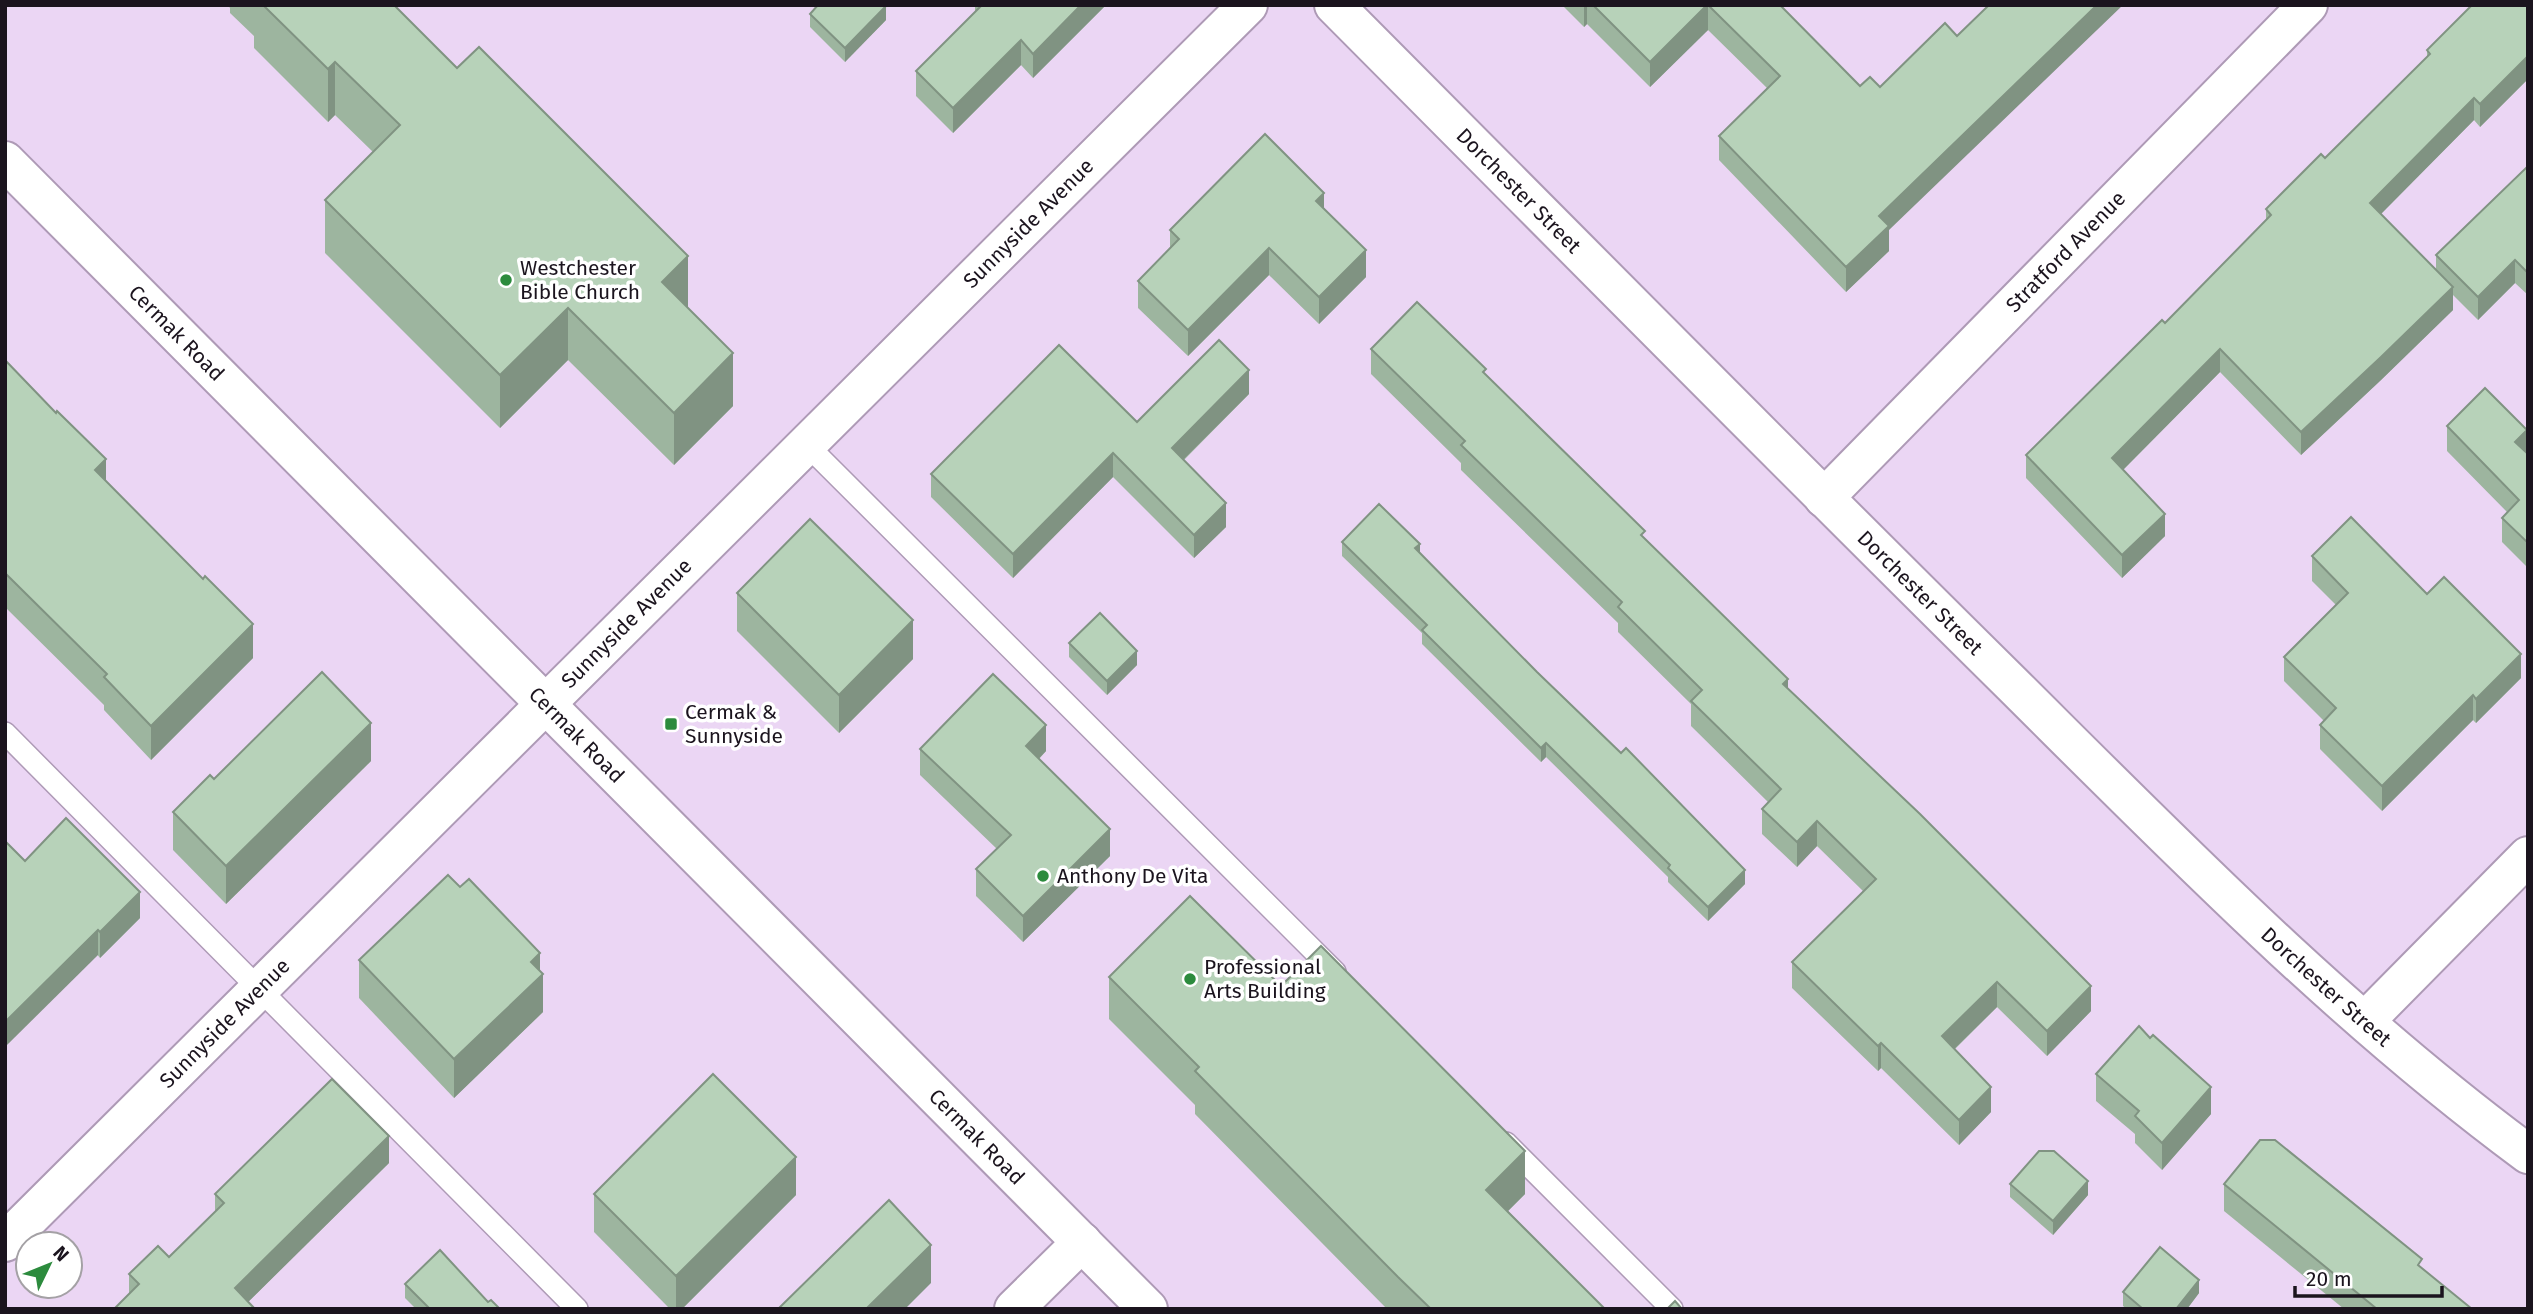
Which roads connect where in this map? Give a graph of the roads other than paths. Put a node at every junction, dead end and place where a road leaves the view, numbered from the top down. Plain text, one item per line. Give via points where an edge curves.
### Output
1 (1248, 5) edge
2 (1334, 5) edge
3 (2308, 5) edge
4 (6, 162) edge
5 (806, 444) junction
6 (1824, 498) junction
7 (545, 703) junction
8 (5, 733) edge
9 (2528, 856) edge
10 (259, 988) junction
11 (1354, 991) edge
12 (2365, 1021) junction
13 (1496, 1133) edge
14 (2528, 1154) edge
15 (5, 1242) edge
16 (1082, 1242) junction
17 (577, 1309) edge
18 (1014, 1309) edge
19 (1148, 1309) edge
20 (1672, 1309) edge

1 - 5 street, Sunnyside Avenue
2 - 6 street, Dorchester Street
3 - 6 street, Stratford Avenue
4 - 7 street, Cermak Road
5 - 7 street, Sunnyside Avenue
5 - 11 lane
6 - 12 street, Dorchester Street via 2244,914
7 - 10 street, Sunnyside Avenue
7 - 16 street, Cermak Road
8 - 10 lane
9 - 12 street
10 - 15 street, Sunnyside Avenue
10 - 17 lane
12 - 14 street, Dorchester Street
13 - 20 lane
16 - 18 street
16 - 19 street, Cermak Road

